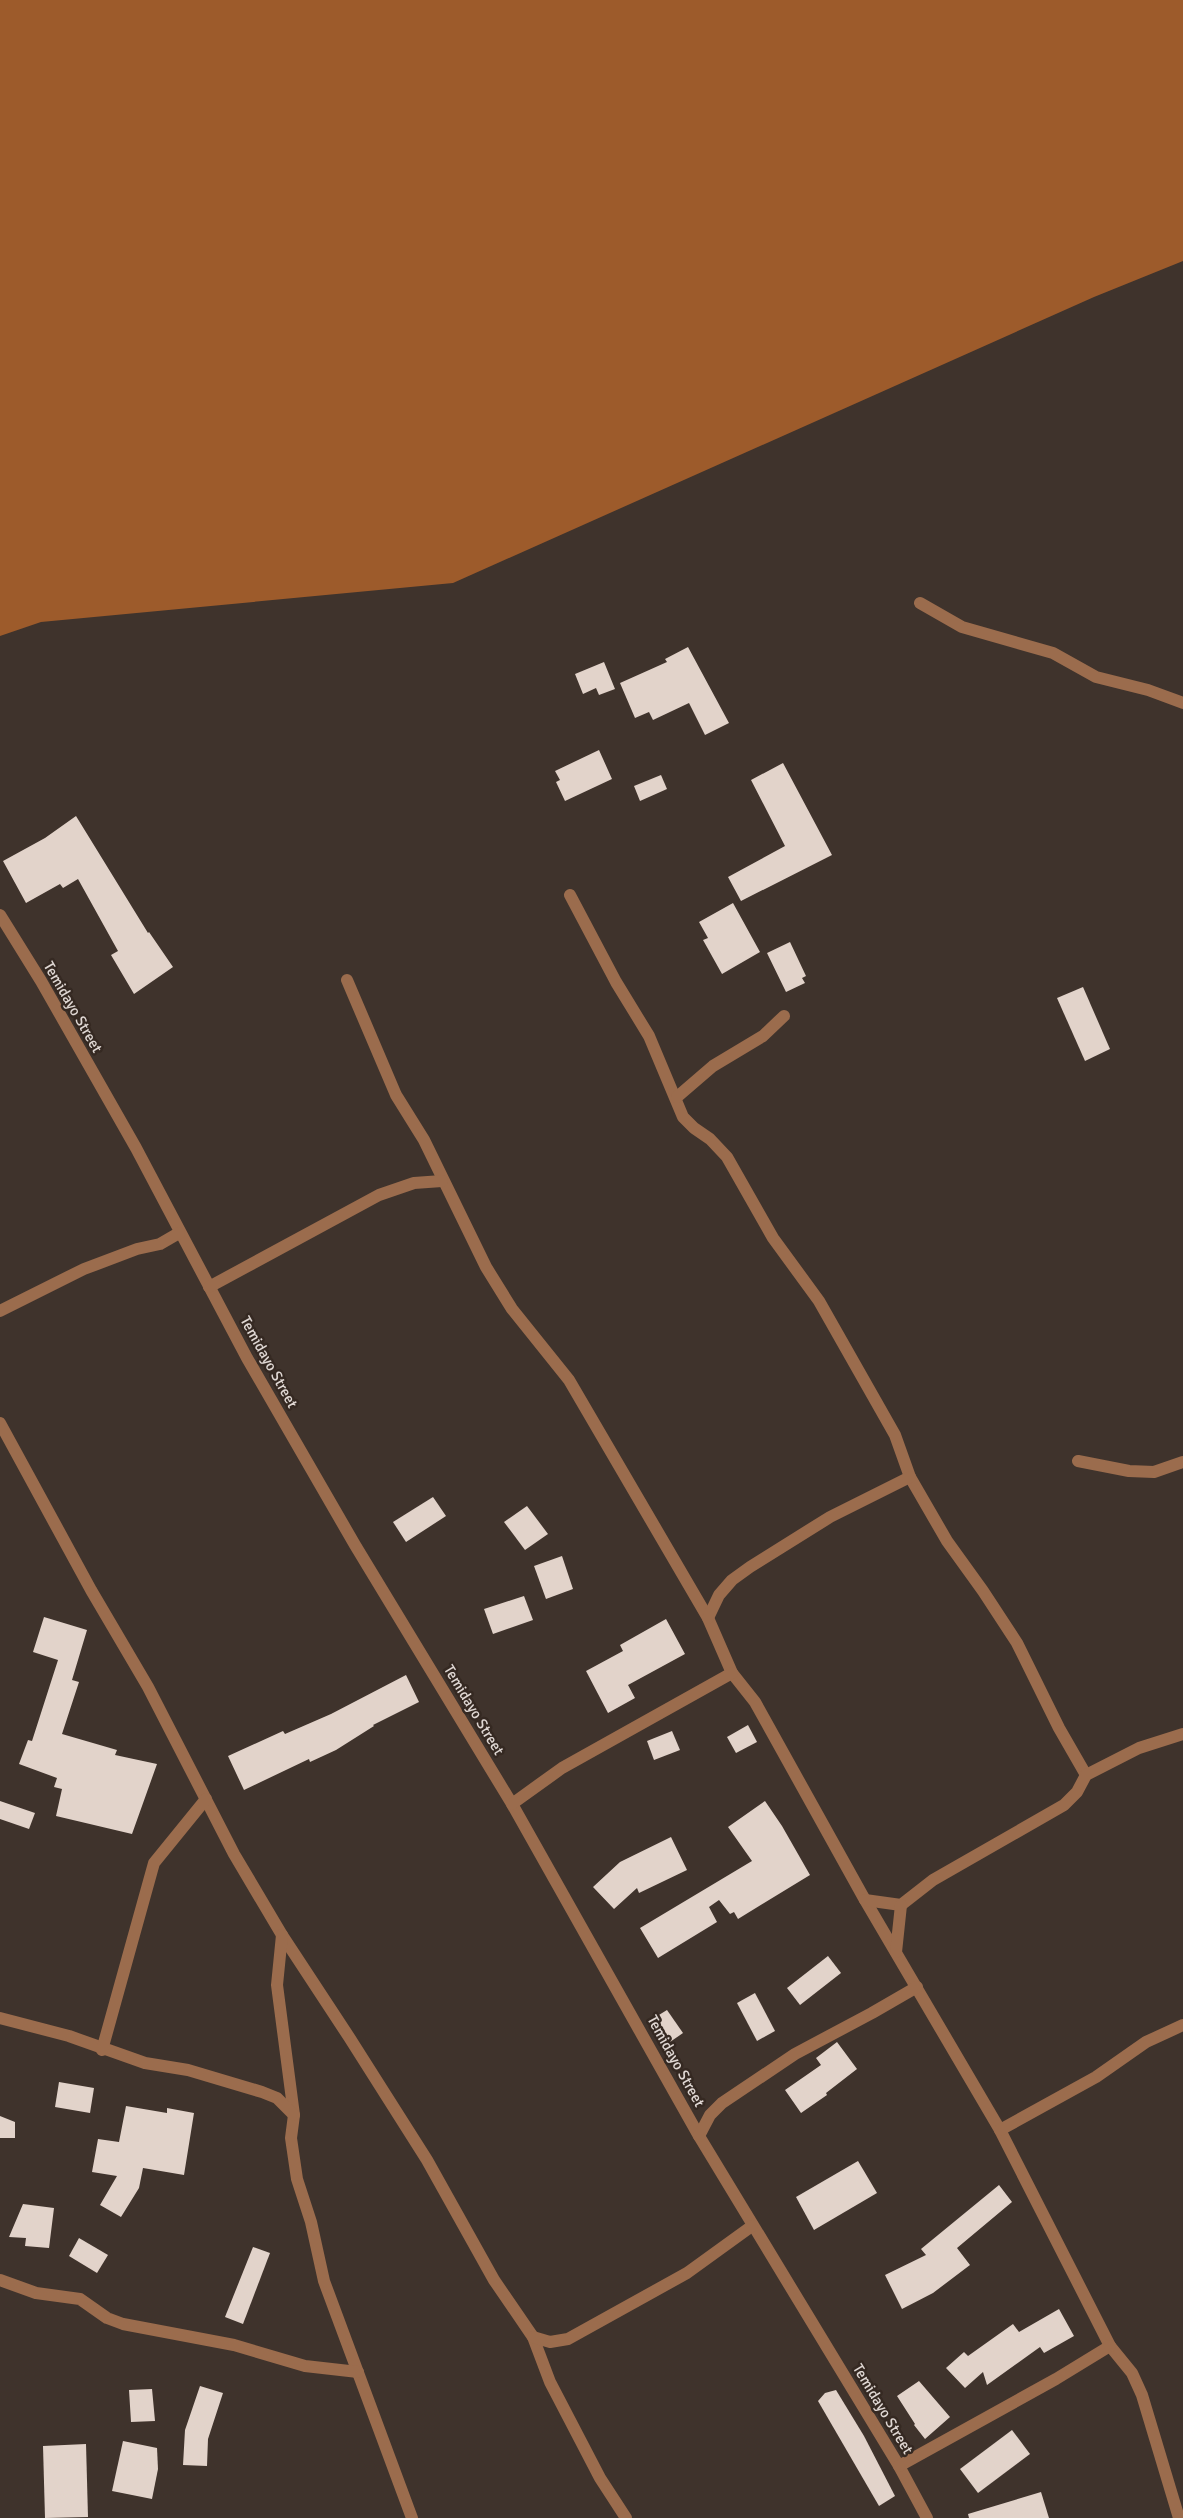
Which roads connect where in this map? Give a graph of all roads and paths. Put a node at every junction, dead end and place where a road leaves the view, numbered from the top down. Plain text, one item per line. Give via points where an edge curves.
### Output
1 (920, 603) dead end
2 (1183, 704) edge
3 (570, 895) dead end
4 (0, 914) edge
5 (347, 980) dead end
6 (784, 1016) dead end
7 (677, 1097) junction
8 (442, 1181) junction
9 (179, 1233) junction
10 (209, 1287) junction
11 (0, 1311) edge
12 (0, 1423) edge
13 (1078, 1461) dead end
14 (1183, 1462) edge
15 (910, 1478) junction
16 (708, 1618) junction
17 (732, 1673) junction
18 (1183, 1734) edge
19 (1086, 1774) junction
20 (206, 1799) junction
21 (512, 1804) junction
22 (866, 1900) junction
23 (901, 1905) junction
24 (282, 1935) junction
25 (896, 1952) junction
26 (917, 1987) junction
27 (0, 2018) edge
28 (1183, 2025) edge
29 (102, 2050) junction
30 (294, 2115) junction
31 (1000, 2130) junction
32 (699, 2136) junction
33 (752, 2226) junction
34 (0, 2280) edge
35 (533, 2337) junction
36 (1110, 2346) junction
37 (358, 2372) junction
38 (898, 2466) junction
39 (412, 2518) edge
40 (626, 2518) edge
41 (927, 2518) edge
42 (1179, 2518) edge

1 - 2 street via 962,627 1053,653 1096,677 1148,690
3 - 7 street via 649,1036
4 - 9 street, Temidayo Street via 136,1148
5 - 8 street via 396,1095 424,1140
6 - 7 street via 763,1036 713,1066
7 - 15 street via 684,1117 727,1158 773,1238 819,1301 894,1435
8 - 10 street via 414,1183 379,1196
8 - 16 street via 501,1292 569,1380
9 - 10 street, Temidayo Street
9 - 11 street via 160,1244 137,1248 84,1269
10 - 21 street, Temidayo Street via 355,1545
12 - 20 street via 148,1687
13 - 14 street via 1128,1471 1154,1472
15 - 16 street via 830,1517 750,1567 719,1595
15 - 19 street via 947,1541 1017,1643
16 - 17 street
17 - 21 street via 562,1768
17 - 22 street via 755,1702
18 - 19 street via 1139,1748
19 - 23 street via 1077,1792 1064,1805 933,1880
20 - 24 street
20 - 29 street via 154,1863
21 - 32 street, Temidayo Street
22 - 23 street
22 - 25 street
23 - 25 street
24 - 30 street via 276,1985
24 - 35 street via 427,2160 494,2280
25 - 26 street
26 - 31 street
26 - 32 street via 795,2054 746,2087 710,2115
27 - 29 street via 69,2036
28 - 31 street via 1146,2042 1096,2077
29 - 30 street via 262,2092 277,2098
30 - 37 street via 291,2138 297,2179 311,2222 324,2281
31 - 36 street
32 - 33 street, Temidayo Street
33 - 35 street via 687,2273 568,2339 550,2342
33 - 38 street, Temidayo Street
34 - 37 street via 36,2293 80,2299 107,2318 122,2324 234,2345 305,2366
35 - 40 street via 550,2382 600,2478
36 - 38 street
36 - 42 street via 1132,2374 1142,2396
37 - 39 street
38 - 41 street, Temidayo Street

